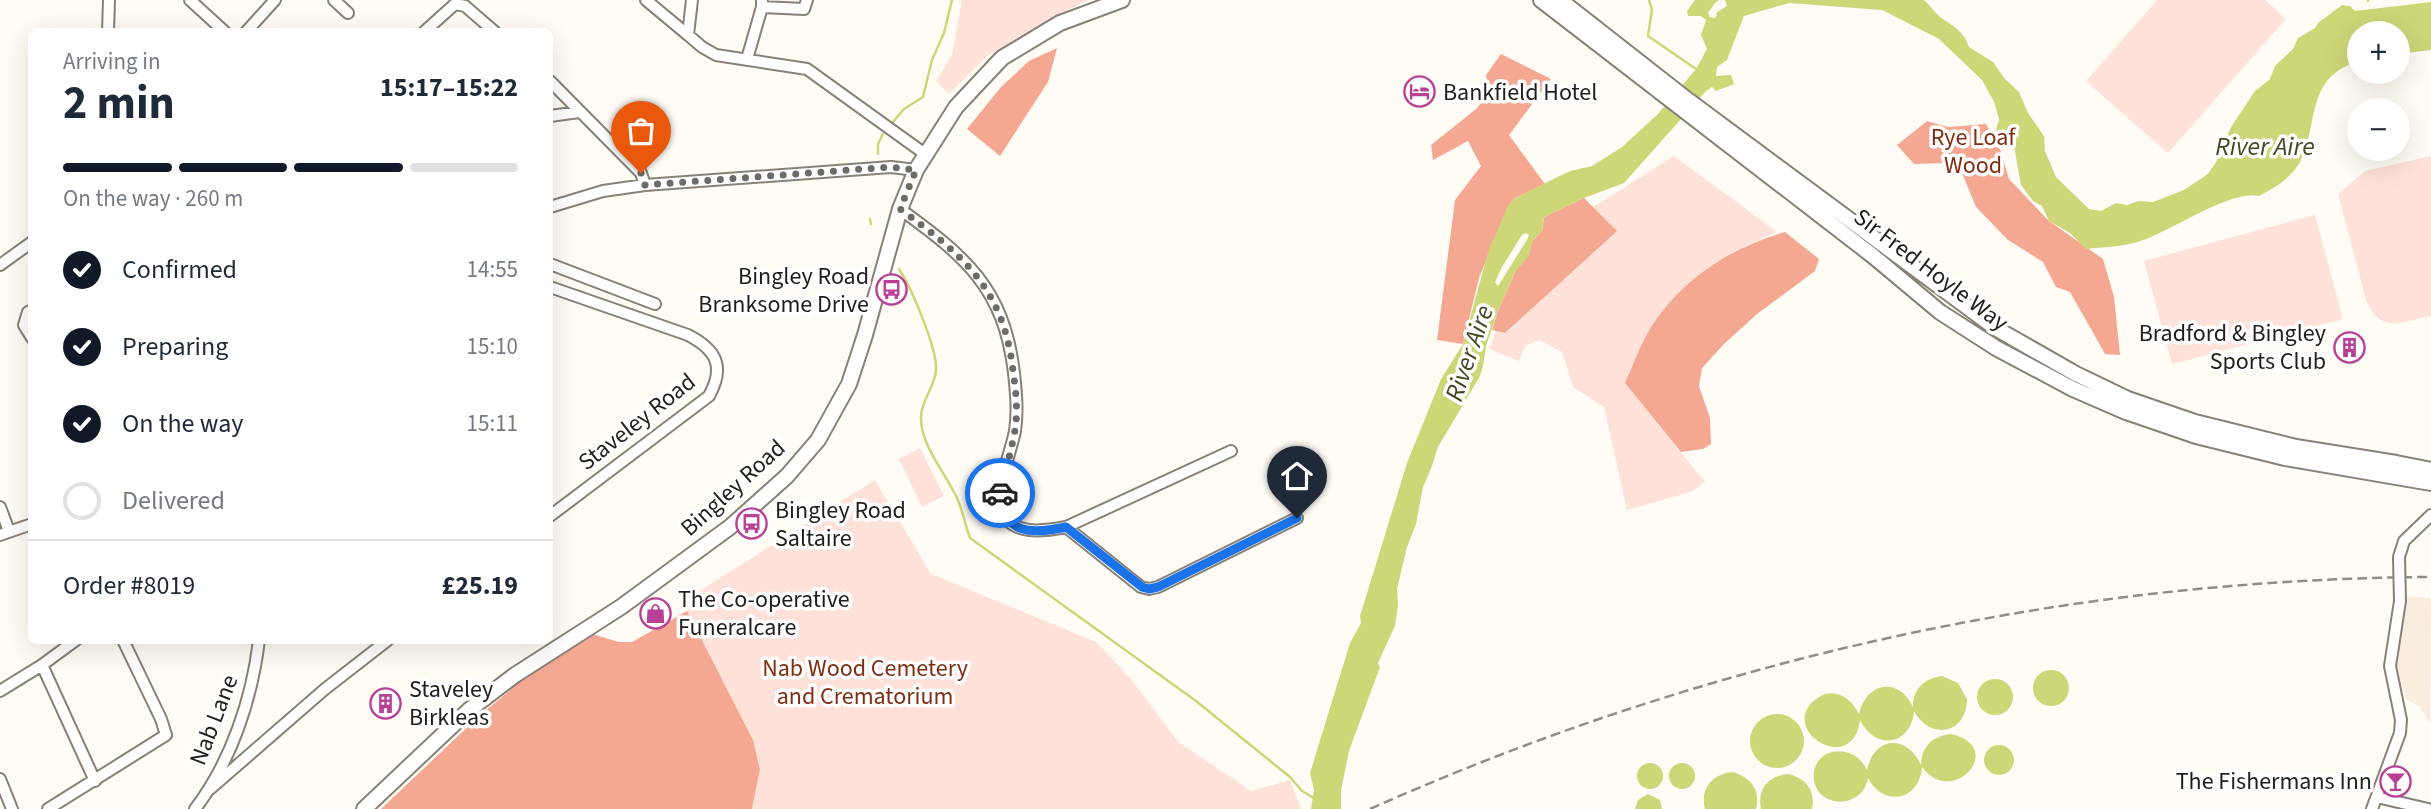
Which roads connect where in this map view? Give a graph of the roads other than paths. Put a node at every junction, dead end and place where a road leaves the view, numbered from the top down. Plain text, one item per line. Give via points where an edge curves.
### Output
1 (108, 0) edge
2 (190, 0) edge
3 (275, 0) edge
4 (334, 0) edge
5 (646, 0) edge
6 (692, 0) edge
7 (807, 0) edge
8 (1122, 0) edge
9 (1550, 2) edge
10 (762, 4) edge
11 (348, 13) dead end
12 (108, 28) edge
13 (221, 28) edge
14 (250, 28) edge
15 (428, 28) edge
16 (490, 28) edge
17 (688, 36) junction
18 (747, 59) junction
19 (553, 84) edge
20 (579, 112) junction
21 (553, 116) edge
22 (925, 155) junction
23 (916, 170) junction
24 (645, 185) junction
25 (553, 206) edge
26 (900, 209) junction
27 (28, 245) edge
28 (0, 265) edge
29 (553, 265) edge
30 (553, 288) edge
31 (655, 304) dead end
32 (28, 312) edge
33 (28, 332) edge
34 (1231, 451) dead end
35 (2431, 470) edge
36 (2431, 483) edge
37 (0, 507) edge
38 (553, 514) edge
39 (2428, 517) edge
40 (1297, 518) dead end
41 (28, 525) edge
42 (1066, 527) junction
43 (4, 533) edge
44 (71, 644) edge
45 (125, 644) edge
46 (258, 644) edge
47 (383, 644) edge
48 (42, 665) junction
49 (0, 691) edge
50 (0, 779) edge
51 (95, 781) junction
52 (210, 789) junction
53 (2374, 805) edge
54 (12, 809) edge
55 (48, 809) edge
56 (195, 809) edge
57 (364, 809) edge
58 (2428, 809) edge

1 - 12 street
2 - 13 street
3 - 14 street
4 - 11 street
5 - 17 street
6 - 17 street
7 - 10 street via 804,9
8 - 22 highway, Bingley Road via 1060,23 1002,58 956,107
9 - 35 highway, Sir Fred Hoyle Way via 1997,329 2076,374 2128,399 2194,422 2295,447
9 - 36 highway, Sir Fred Hoyle Way via 1940,312 1996,348 2073,389 2196,436 2285,458
10 - 18 street
15 - 16 street via 455,4 465,6
17 - 18 street via 716,55
18 - 22 street via 807,69
19 - 20 street
20 - 21 street
20 - 24 street via 641,173
22 - 23 highway, Bingley Road
23 - 24 street via 891,167
23 - 26 highway, Bingley Road
24 - 25 street via 603,191
26 - 42 street via 941,239 988,288 1006,329 1017,398 1001,510 1020,528 1044,531
26 - 57 highway, Bingley Road via 849,384 818,440 787,476 730,527 470,710
27 - 28 street
29 - 31 street
30 - 38 street, Staveley Road via 688,335 705,344 718,369 709,396
32 - 33 street via 24,325
34 - 42 street
37 - 43 street
39 - 53 street, bridge via 2403,541 2399,557 2400,601 2390,666 2400,733
40 - 42 street via 1149,589
41 - 43 street
44 - 48 street
45 - 51 street via 166,734
46 - 52 street, Nab Lane via 253,683
47 - 52 street
48 - 49 street
48 - 51 street
50 - 54 street
51 - 55 street
52 - 56 street, Nab Lane
53 - 58 street

